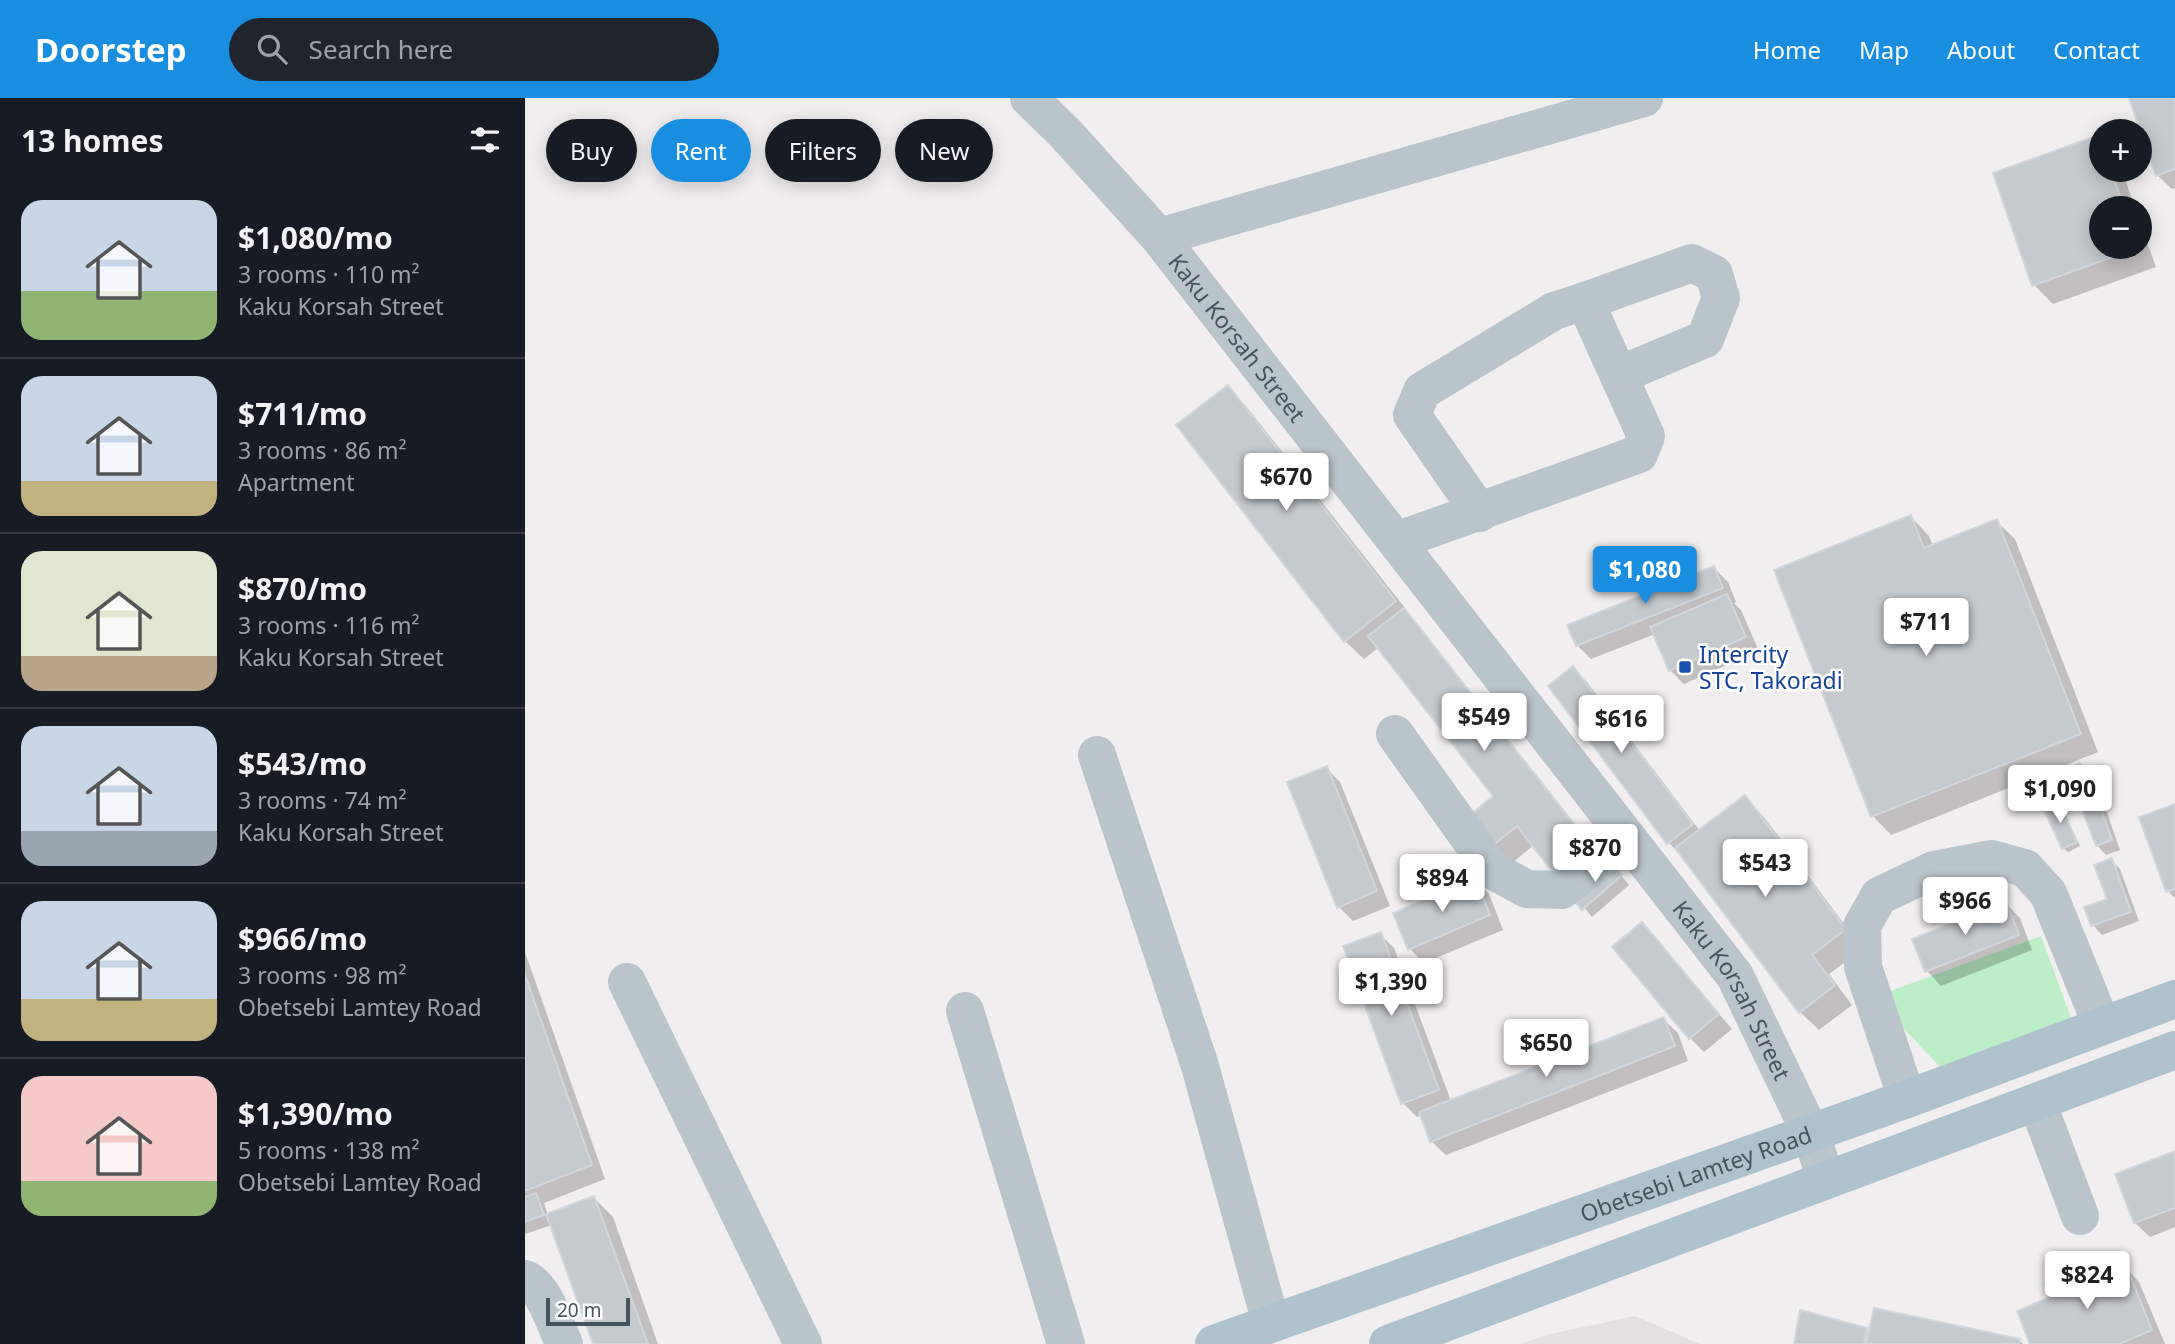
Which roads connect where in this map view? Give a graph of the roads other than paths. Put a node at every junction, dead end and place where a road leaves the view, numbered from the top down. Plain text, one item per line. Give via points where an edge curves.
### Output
1 (1029, 98) edge
2 (1644, 98) edge
3 (1159, 237) junction
4 (1585, 301) junction
5 (1619, 375) junction
6 (1480, 513) junction
7 (1397, 541) junction
8 (1395, 734) dead end
9 (1097, 755) dead end
10 (1628, 839) junction
11 (627, 982) dead end
12 (2175, 999) edge
13 (965, 1011) dead end
14 (2102, 1026) junction
15 (2175, 1050) edge
16 (1907, 1098) junction
17 (2037, 1102) junction
18 (1809, 1132) junction
19 (1826, 1179) junction
20 (2080, 1216) dead end
21 (525, 1279) edge
22 (1271, 1323) junction
23 (564, 1344) edge
24 (803, 1344) edge
25 (1066, 1344) edge
26 (1214, 1344) edge
27 (1388, 1344) edge

1 - 3 street, Kaku Korsah Street
2 - 3 street
3 - 7 street, Kaku Korsah Street
4 - 5 street
4 - 5 street via 1692,263 1714,274 1721,298 1705,338
4 - 6 street via 1554,310 1422,391 1412,415
5 - 6 street via 1646,436 1639,454
6 - 7 street
7 - 10 street, Kaku Korsah Street
8 - 10 street via 1492,870 1527,889 1562,890
9 - 22 street via 1200,1066
10 - 18 street, Kaku Korsah Street via 1735,976
11 - 24 street
12 - 14 main road, Obetsebi Lamtey Road
13 - 25 street
14 - 16 main road, Obetsebi Lamtey Road
14 - 16 street via 2048,893 2025,868 1992,859 1934,870 1879,895 1862,926 1863,967
15 - 17 main road
16 - 18 main road, Obetsebi Lamtey Road
17 - 19 main road
17 - 20 street
18 - 19 street, Kaku Korsah Street
18 - 22 main road, Obetsebi Lamtey Road
19 - 27 main road
21 - 23 street via 544,1298
22 - 26 main road, Obetsebi Lamtey Road

